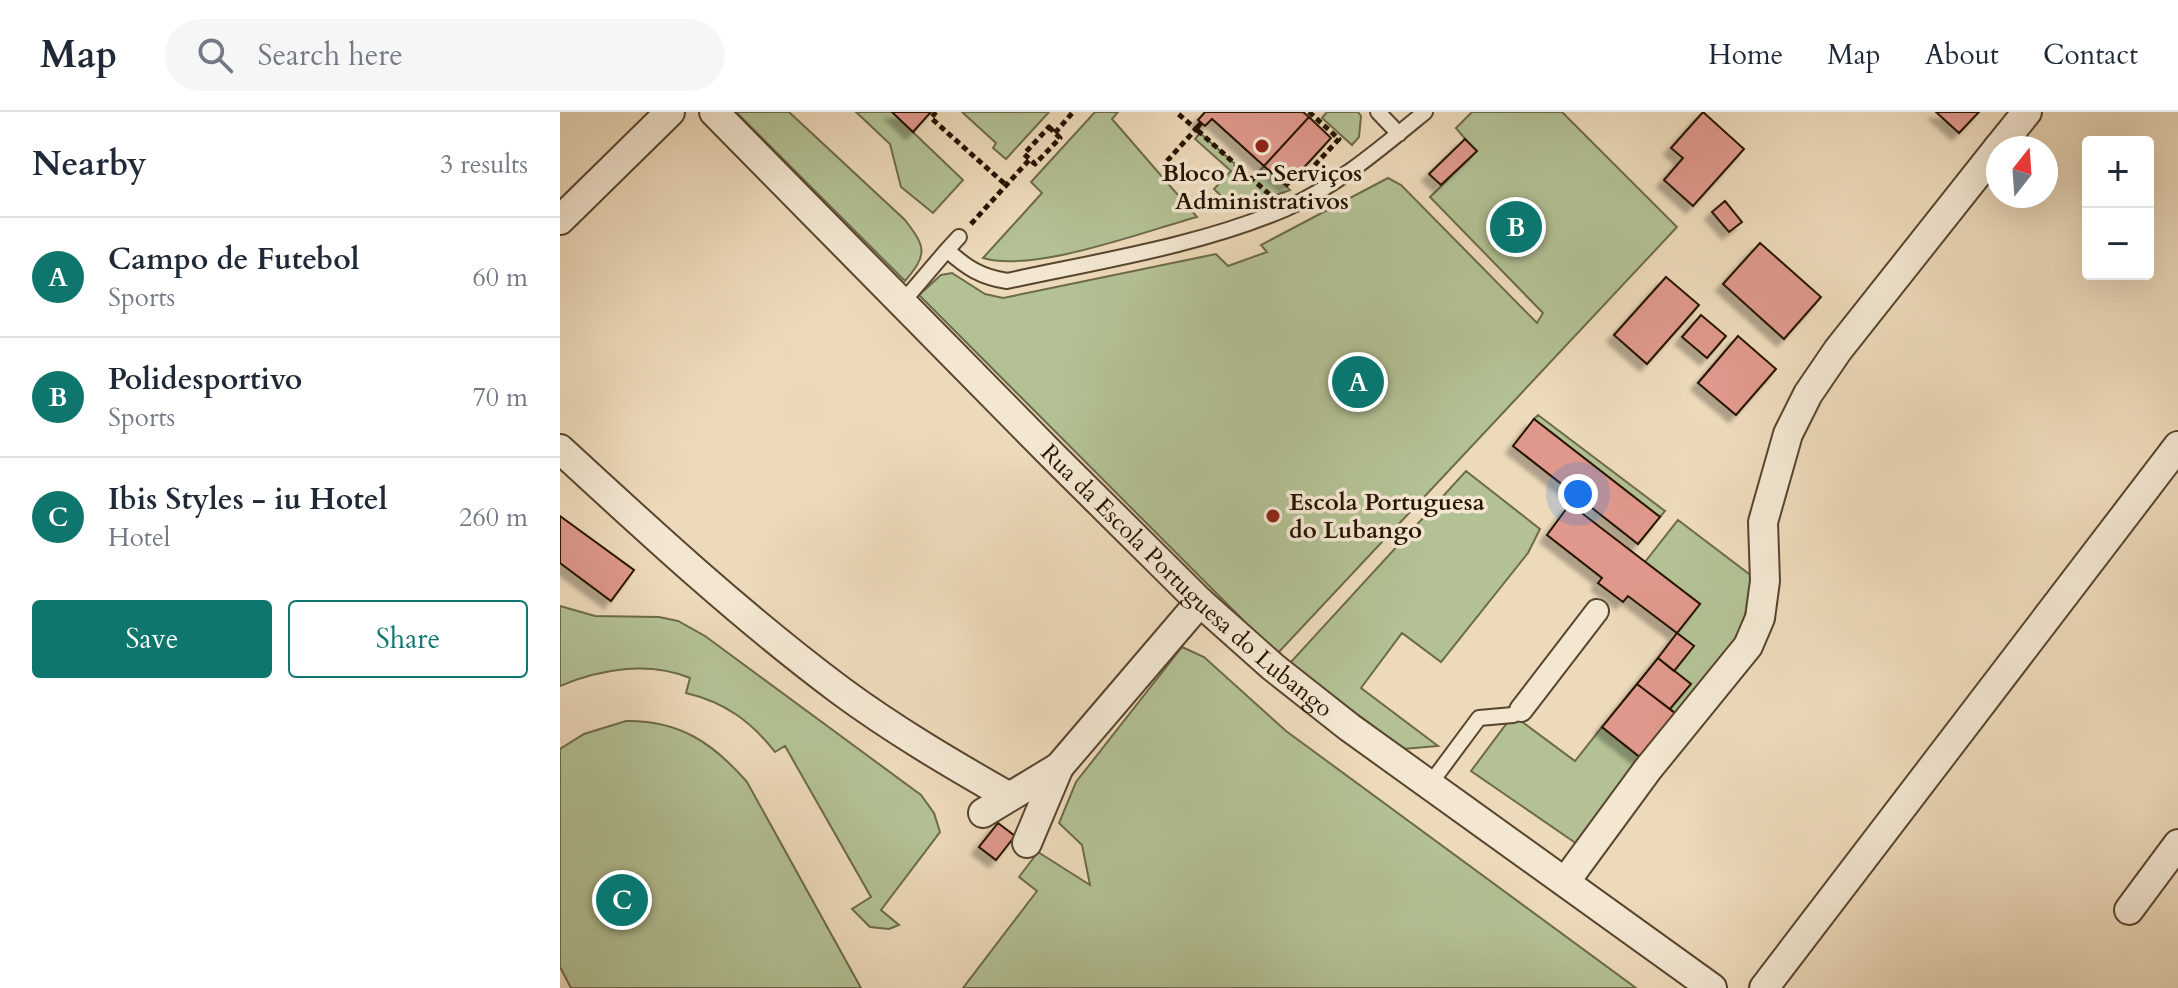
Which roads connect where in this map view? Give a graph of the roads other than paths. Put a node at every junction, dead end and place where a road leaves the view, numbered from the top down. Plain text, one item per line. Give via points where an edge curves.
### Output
1 (670, 112) edge
2 (714, 112) edge
3 (1378, 112) edge
4 (1425, 112) edge
5 (2027, 112) edge
6 (1399, 134) junction
7 (2008, 136) edge
8 (1986, 163) edge
9 (560, 220) edge
10 (962, 234) road end
11 (947, 250) junction
12 (901, 304) junction
13 (2178, 446) edge
14 (560, 449) edge
15 (1200, 602) junction
16 (1597, 611) dead end
17 (1521, 710) joint
18 (1059, 767) junction
19 (1430, 784) junction
20 (1006, 795) junction
21 (983, 813) dead end
22 (1027, 843) dead end
23 (2178, 844) edge
24 (1565, 882) junction
25 (2129, 910) dead end
26 (1712, 988) edge
27 (1764, 988) edge

1 - 9 street
2 - 12 street, Rua da Escola Portuguesa do Lubango
3 - 6 lane
4 - 6 lane
5 - 7 street
6 - 11 lane via 1333,183 1285,209 1209,235 1007,281 983,277
8 - 24 street via 1808,394 1775,471 1763,522 1760,618 1748,646
10 - 11 lane
11 - 12 lane
12 - 15 street, Rua da Escola Portuguesa do Lubango
13 - 27 street
14 - 20 street via 742,614 924,748
15 - 18 street
15 - 19 street, Rua da Escola Portuguesa do Lubango via 1273,667
16 - 17 street
17 - 19 lane via 1479,718
18 - 20 street
18 - 22 street
19 - 24 street, Rua da Escola Portuguesa do Lubango
20 - 21 street
23 - 25 street
24 - 26 street, Rua da Escola Portuguesa do Lubango

